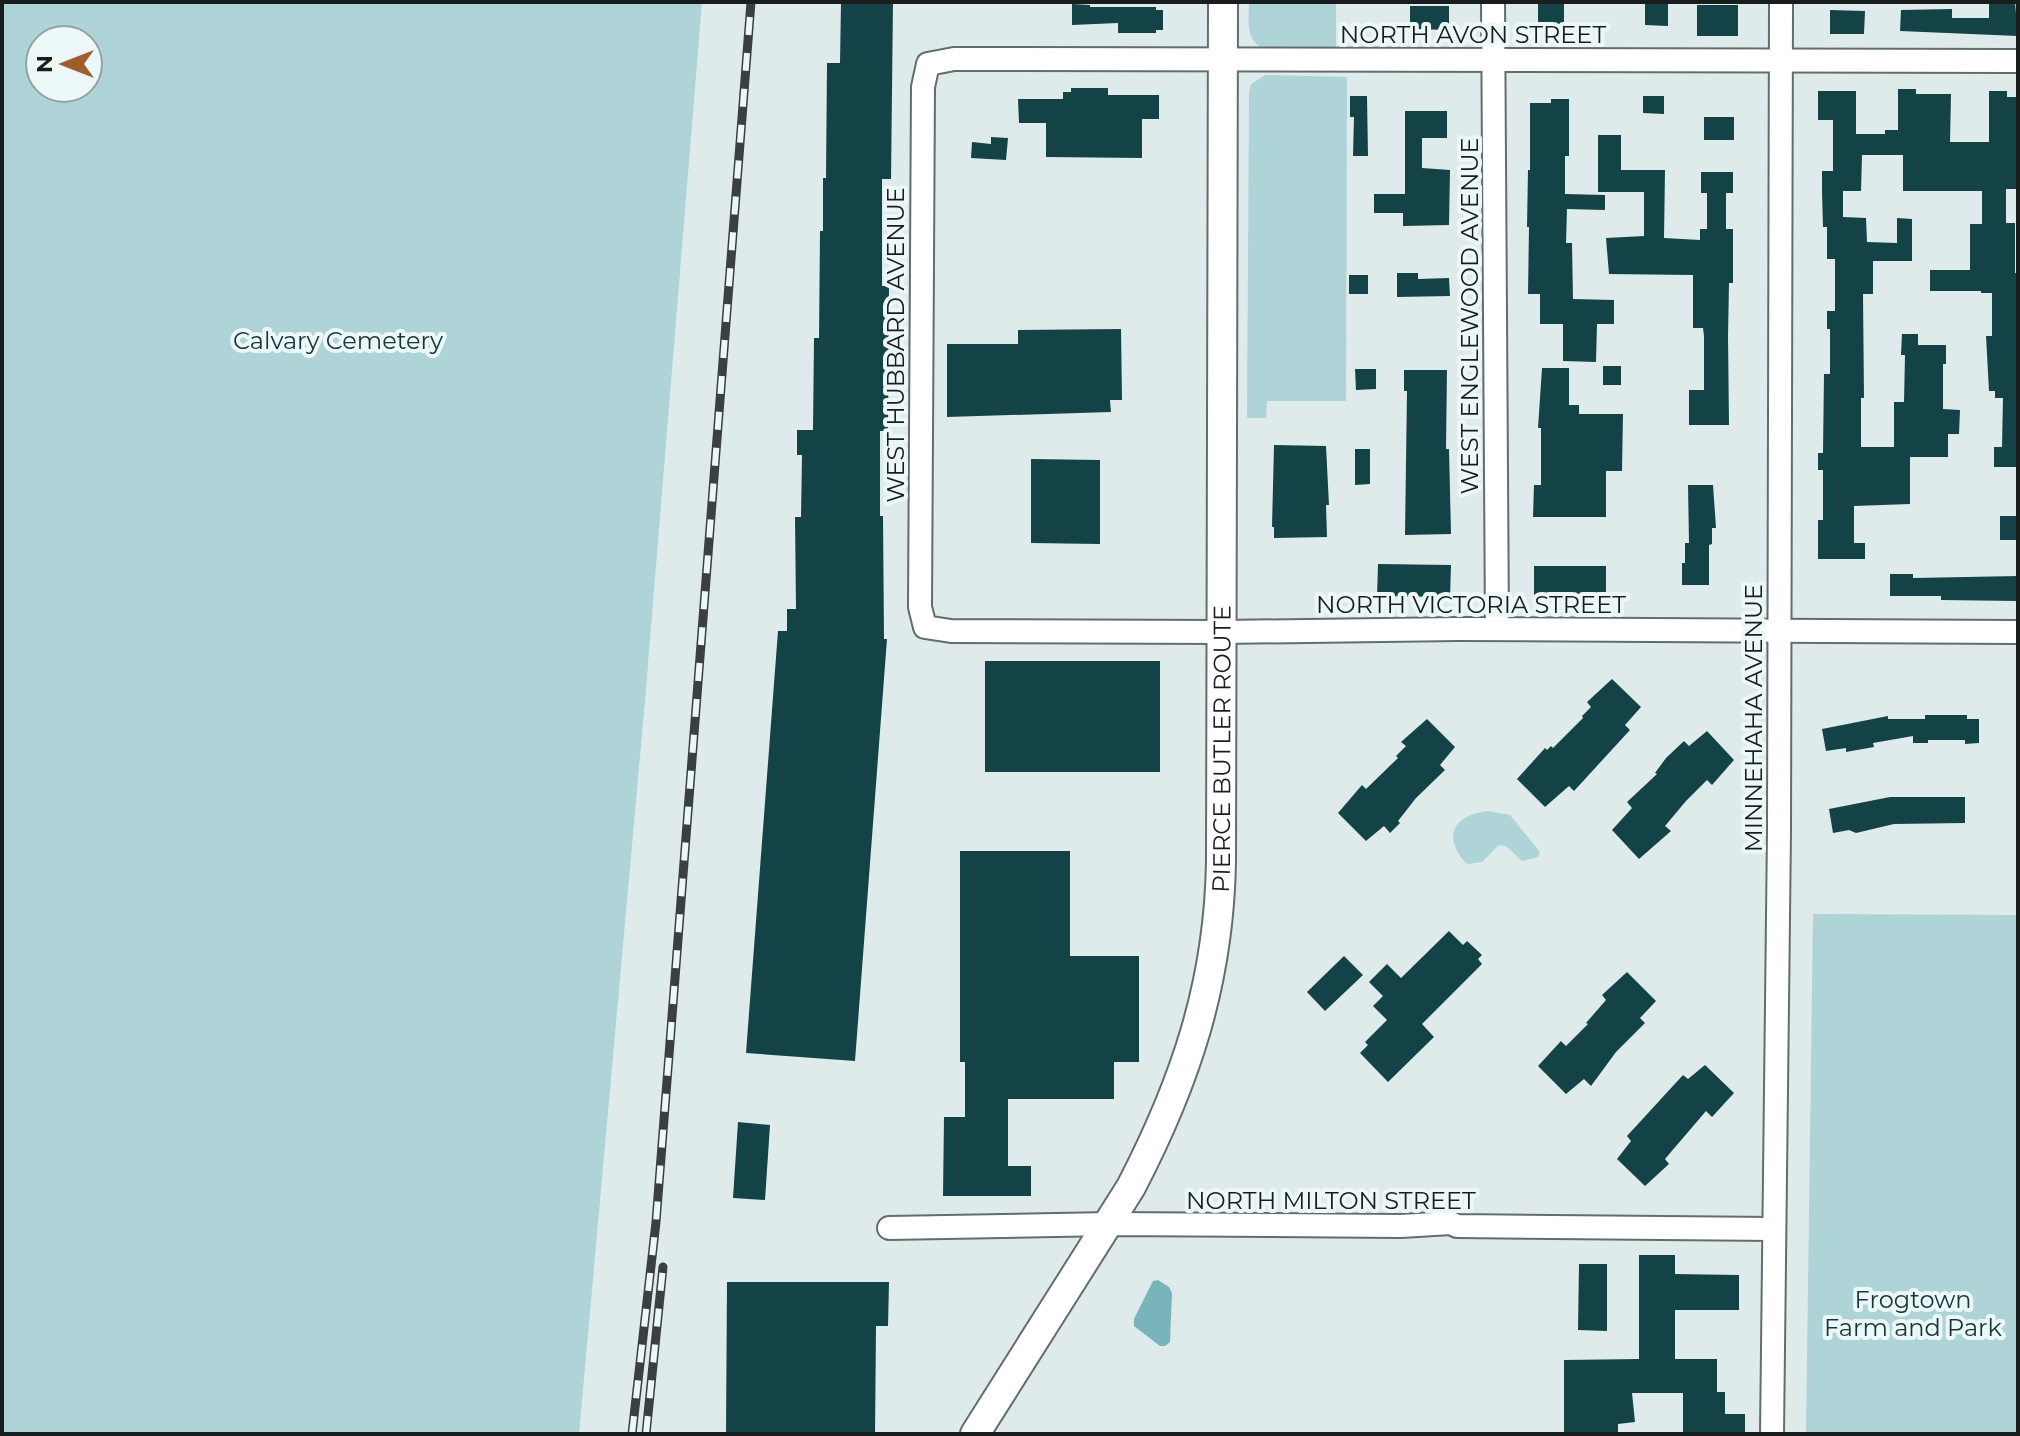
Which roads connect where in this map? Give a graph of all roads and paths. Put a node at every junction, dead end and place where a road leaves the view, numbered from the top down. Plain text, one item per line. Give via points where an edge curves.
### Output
1 (1223, 2) edge
2 (1493, 2) edge
3 (1781, 2) edge
4 (1223, 59) junction
5 (1493, 61) junction
6 (2018, 61) edge
7 (1781, 62) junction
8 (928, 64) joint
9 (925, 627) joint
10 (1497, 629) junction
11 (1779, 631) junction
12 (1221, 632) junction
13 (2018, 632) edge
14 (1110, 1224) junction
15 (889, 1228) dead end
16 (1774, 1229) junction
17 (975, 1434) edge
18 (1772, 1434) edge

1 - 4 main road, PIERCE BUTLER ROUTE
2 - 5 street, WEST ENGLEWOOD AVENUE
3 - 7 street, MINNEHAHA AVENUE
4 - 5 street, NORTH AVON STREET
4 - 8 street, NORTH AVON STREET via 954,59
4 - 12 main road, PIERCE BUTLER ROUTE
5 - 7 street, NORTH AVON STREET
5 - 10 street, WEST ENGLEWOOD AVENUE
6 - 7 street, NORTH AVON STREET
7 - 11 street, MINNEHAHA AVENUE
8 - 9 street, WEST HUBBARD AVENUE via 922,197 920,607
9 - 12 street, NORTH VICTORIA STREET
10 - 11 street, NORTH VICTORIA STREET
10 - 12 street, NORTH VICTORIA STREET
11 - 13 street, NORTH VICTORIA STREET
11 - 16 street, MINNEHAHA AVENUE
12 - 14 main road, PIERCE BUTLER ROUTE via 1220,900 1209,983 1163,1121
14 - 15 street, NORTH MILTON STREET
14 - 16 street, NORTH MILTON STREET
14 - 17 main road, PIERCE BUTLER ROUTE
16 - 18 street, MINNEHAHA AVENUE

